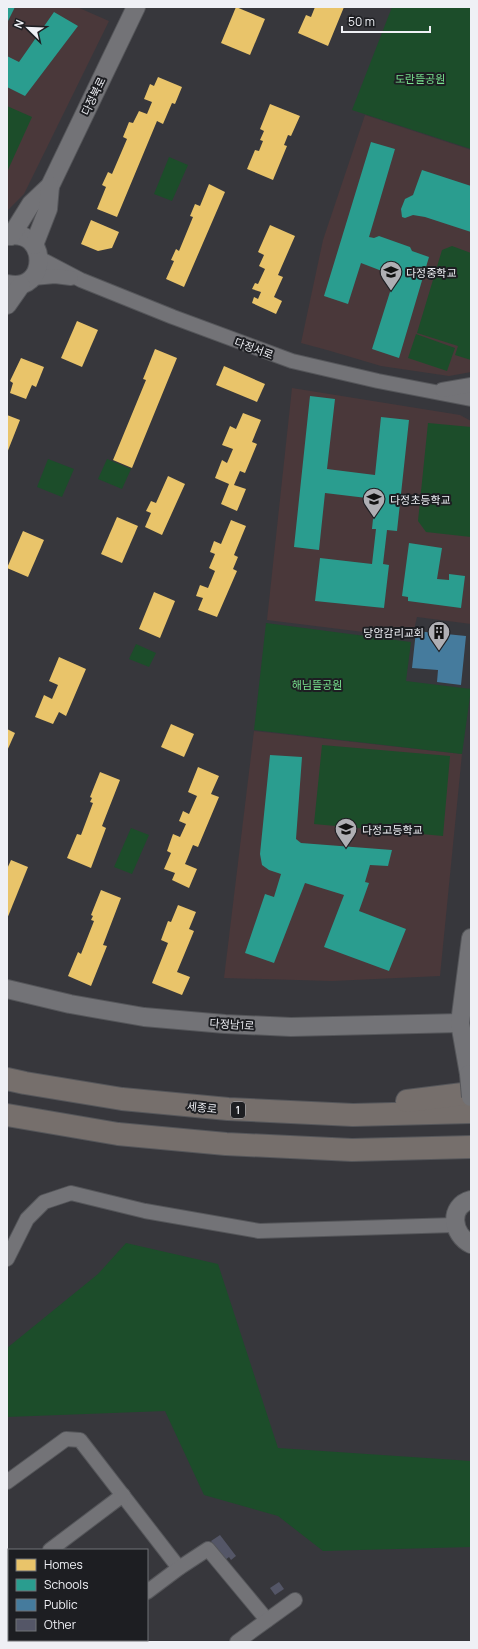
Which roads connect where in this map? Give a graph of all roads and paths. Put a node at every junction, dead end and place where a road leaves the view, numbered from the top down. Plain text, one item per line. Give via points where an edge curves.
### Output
1 (136, 7) edge
2 (50, 186) junction
3 (9, 236) edge
4 (37, 252) junction
5 (81, 280) junction
6 (20, 282) edge
7 (7, 305) edge
8 (471, 385) edge
9 (434, 391) junction
10 (471, 399) edge
11 (471, 938) edge
12 (7, 989) edge
13 (460, 1023) junction
14 (7, 1079) edge
15 (470, 1083) edge
16 (471, 1097) edge
17 (289, 1112) junction
18 (471, 1112) edge
19 (7, 1115) edge
20 (226, 1144) junction
21 (471, 1147) edge
22 (471, 1157) edge
23 (471, 1200) edge
24 (455, 1225) junction
25 (471, 1244) edge
26 (7, 1259) edge
27 (7, 1482) edge
28 (123, 1495) junction
29 (51, 1549) edge
30 (179, 1568) junction
31 (148, 1591) edge
32 (295, 1600) dead end
33 (267, 1620) junction
34 (237, 1642) edge

1 - 2 street, 다정북로
2 - 3 street via 31,204
2 - 4 street via 48,209
3 - 4 street via 28,239
4 - 5 street
4 - 6 street via 37,272
5 - 6 street via 55,276
5 - 9 street, 다정서로 via 173,318 292,361
6 - 7 street
8 - 9 street
9 - 10 street, 다정서로
11 - 13 street
12 - 13 street, 다정남1로 via 70,1004 144,1017 225,1024 291,1027
13 - 15 street
14 - 17 highway, 세종로 / 1 via 122,1099
15 - 16 street, bridge
15 - 17 highway via 374,1105
17 - 18 highway, 세종로 / 1 via 353,1115
19 - 20 highway via 118,1134
20 - 21 highway via 352,1150
20 - 22 highway via 361,1162
23 - 24 street via 461,1205
24 - 25 street via 459,1235
24 - 26 street via 258,1231 145,1211 71,1193 44,1202 27,1219
27 - 28 street via 66,1439 80,1440
28 - 29 street
28 - 30 street
30 - 31 street
30 - 33 street via 208,1549
32 - 33 street
33 - 34 street

